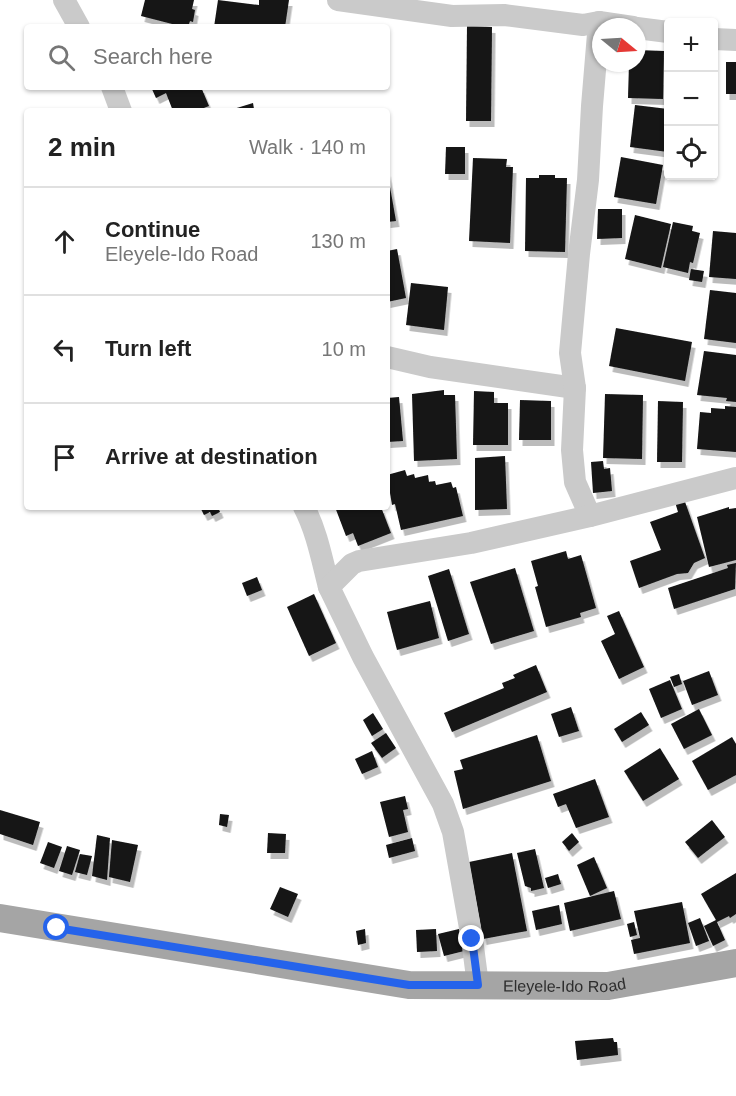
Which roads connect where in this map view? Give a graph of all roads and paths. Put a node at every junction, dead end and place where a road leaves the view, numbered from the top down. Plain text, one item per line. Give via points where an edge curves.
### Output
1 (64, 0) edge
2 (338, 0) edge
3 (506, 7) edge
4 (592, 23) edge
5 (77, 24) edge
6 (646, 29) edge
7 (664, 31) edge
8 (718, 39) edge
9 (736, 40) edge
10 (596, 72) edge
11 (113, 90) edge
12 (120, 108) edge
13 (390, 358) edge
14 (575, 388) junction
15 (736, 478) edge
16 (306, 510) edge
17 (590, 516) junction
18 (329, 587) junction
19 (0, 918) edge
20 (736, 963) edge
21 (478, 985) junction

1 - 5 street
2 - 3 street via 452,16
3 - 4 street via 583,25
6 - 7 street
8 - 9 street
10 - 14 street via 570,353
11 - 12 street
13 - 14 street
14 - 17 street via 575,482
15 - 17 street
16 - 18 street
17 - 18 street via 471,543 359,561
18 - 21 street via 443,804 453,832
19 - 21 main road, Eleyele-Ido Road via 409,985
20 - 21 main road, Eleyele-Ido Road via 608,986

